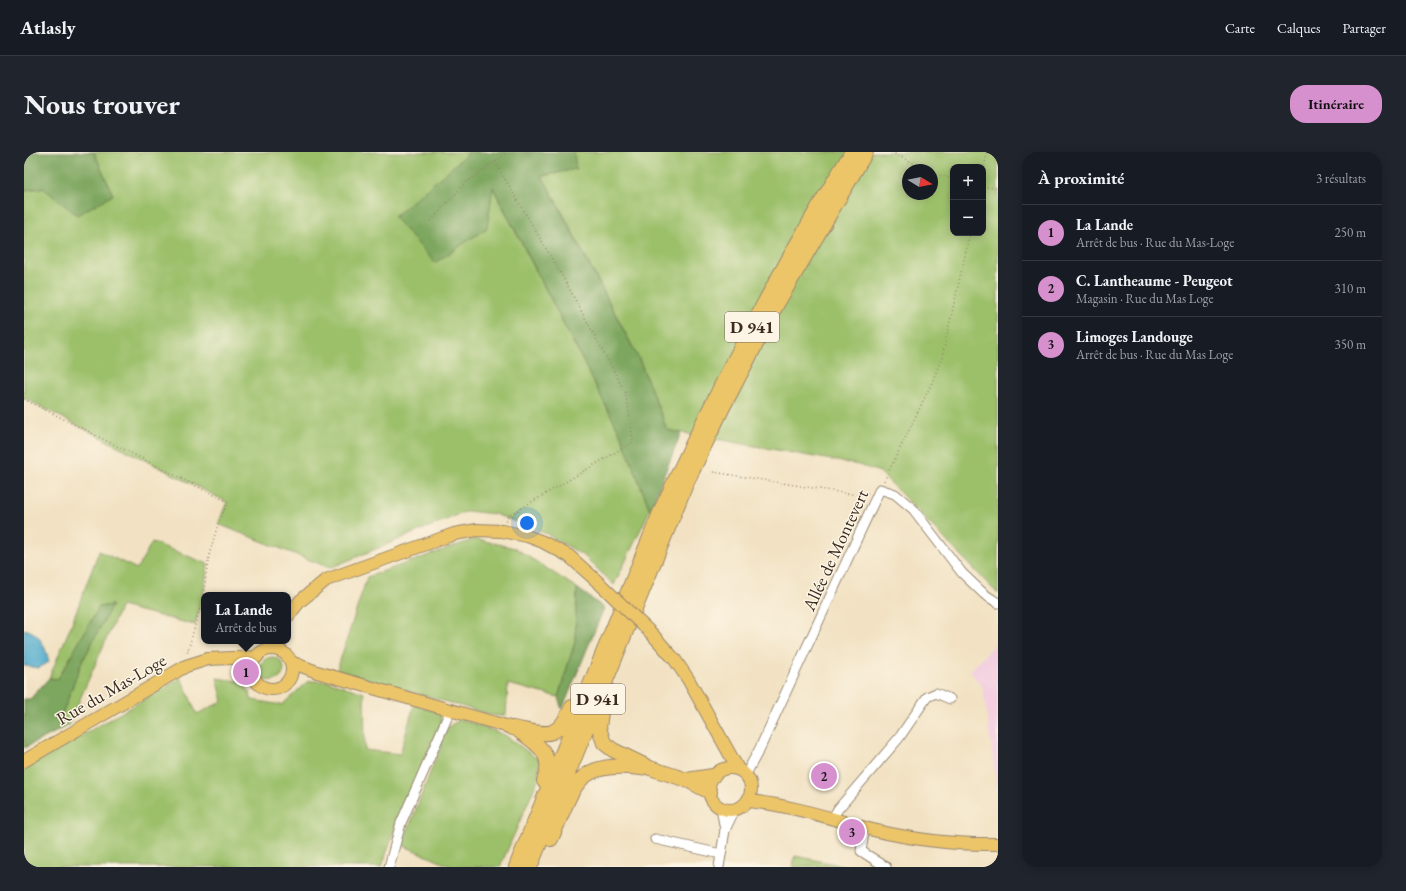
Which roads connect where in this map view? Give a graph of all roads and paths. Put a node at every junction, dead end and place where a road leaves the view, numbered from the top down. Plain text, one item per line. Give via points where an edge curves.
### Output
1 (506, 152) edge
2 (852, 152) edge
3 (866, 152) edge
4 (891, 152) edge
5 (987, 152) edge
6 (495, 162) junction
7 (915, 164) edge
8 (985, 164) edge
9 (938, 174) edge
10 (950, 178) edge
11 (986, 187) edge
12 (998, 189) edge
13 (431, 221) dead end
14 (969, 236) edge
15 (24, 399) edge
16 (713, 472) dead end
17 (880, 489) junction
18 (502, 531) junction
19 (666, 531) junction
20 (204, 592) edge
21 (201, 603) edge
22 (998, 604) edge
23 (291, 612) edge
24 (609, 639) junction
25 (271, 645) edge
26 (281, 647) edge
27 (257, 657) junction
28 (221, 658) junction
29 (291, 662) junction
30 (186, 666) junction
31 (253, 671) junction
32 (317, 672) junction
33 (290, 677) junction
34 (950, 699) dead end
35 (451, 709) junction
36 (513, 728) junction
37 (727, 751) junction
38 (24, 761) edge
39 (650, 768) junction
40 (742, 771) junction
41 (716, 774) junction
42 (687, 780) junction
43 (752, 786) junction
44 (710, 792) junction
45 (748, 801) junction
46 (776, 804) junction
47 (721, 808) junction
48 (735, 810) junction
49 (832, 819) junction
50 (865, 827) junction
51 (725, 830) junction
52 (654, 839) dead end
53 (526, 841) junction
54 (998, 844) edge
55 (721, 854) junction
56 (389, 867) edge
57 (516, 867) edge
58 (530, 867) edge
59 (538, 867) edge
60 (719, 867) edge
61 (886, 867) edge

1 - 6 path
2 - 24 highway, D 941 via 798,242 711,403 662,508
3 - 19 highway, D 941 via 762,332 722,409
4 - 7 path
5 - 8 path
6 - 13 path via 465,182
6 - 18 path via 564,279 625,392 633,442 508,516
9 - 10 path
11 - 12 path
14 - 17 path via 932,386
15 - 20 path via 228,502 209,555
16 - 17 path via 857,495
17 - 22 street, Allée de Montevert via 895,494 913,509 962,573
17 - 40 street, Allée de Montevert via 760,748
18 - 23 main road via 477,530 454,534 348,571 326,580 300,601
18 - 37 main road, bridge via 527,536 569,556 652,634 688,679 724,741
19 - 39 highway via 653,581 601,712 599,728 604,743
19 - 58 highway, D 941
21 - 30 path
24 - 36 highway via 590,665 562,726 555,732 545,733
24 - 53 highway, D 941
25 - 26 main road
25 - 27 main road
26 - 29 main road
27 - 28 main road, Rue du Mas-Loge
27 - 31 main road
28 - 30 main road, Rue du Mas-Loge
28 - 31 main road
29 - 32 main road
29 - 33 main road
30 - 38 main road, Rue du Mas-Loge
31 - 33 main road via 257,682 268,689 280,688
32 - 33 main road
32 - 35 main road
34 - 49 street via 936,693 927,697 899,738
35 - 36 main road
35 - 56 street via 401,823
36 - 53 highway via 538,744 545,753 548,764 532,811
37 - 40 main road
37 - 41 main road
39 - 42 highway
39 - 59 highway via 604,766 580,778
40 - 41 main road via 727,768
40 - 43 main road
41 - 42 highway
41 - 44 main road via 710,783
42 - 44 highway
43 - 45 main road
43 - 46 main road
44 - 47 main road via 712,800
45 - 46 main road
45 - 48 main road
46 - 49 main road
47 - 48 main road
47 - 51 street
48 - 51 street
49 - 50 main road
50 - 54 main road via 944,843
50 - 61 street via 861,851
51 - 55 street
52 - 55 street
53 - 57 highway, D 941
55 - 60 street

